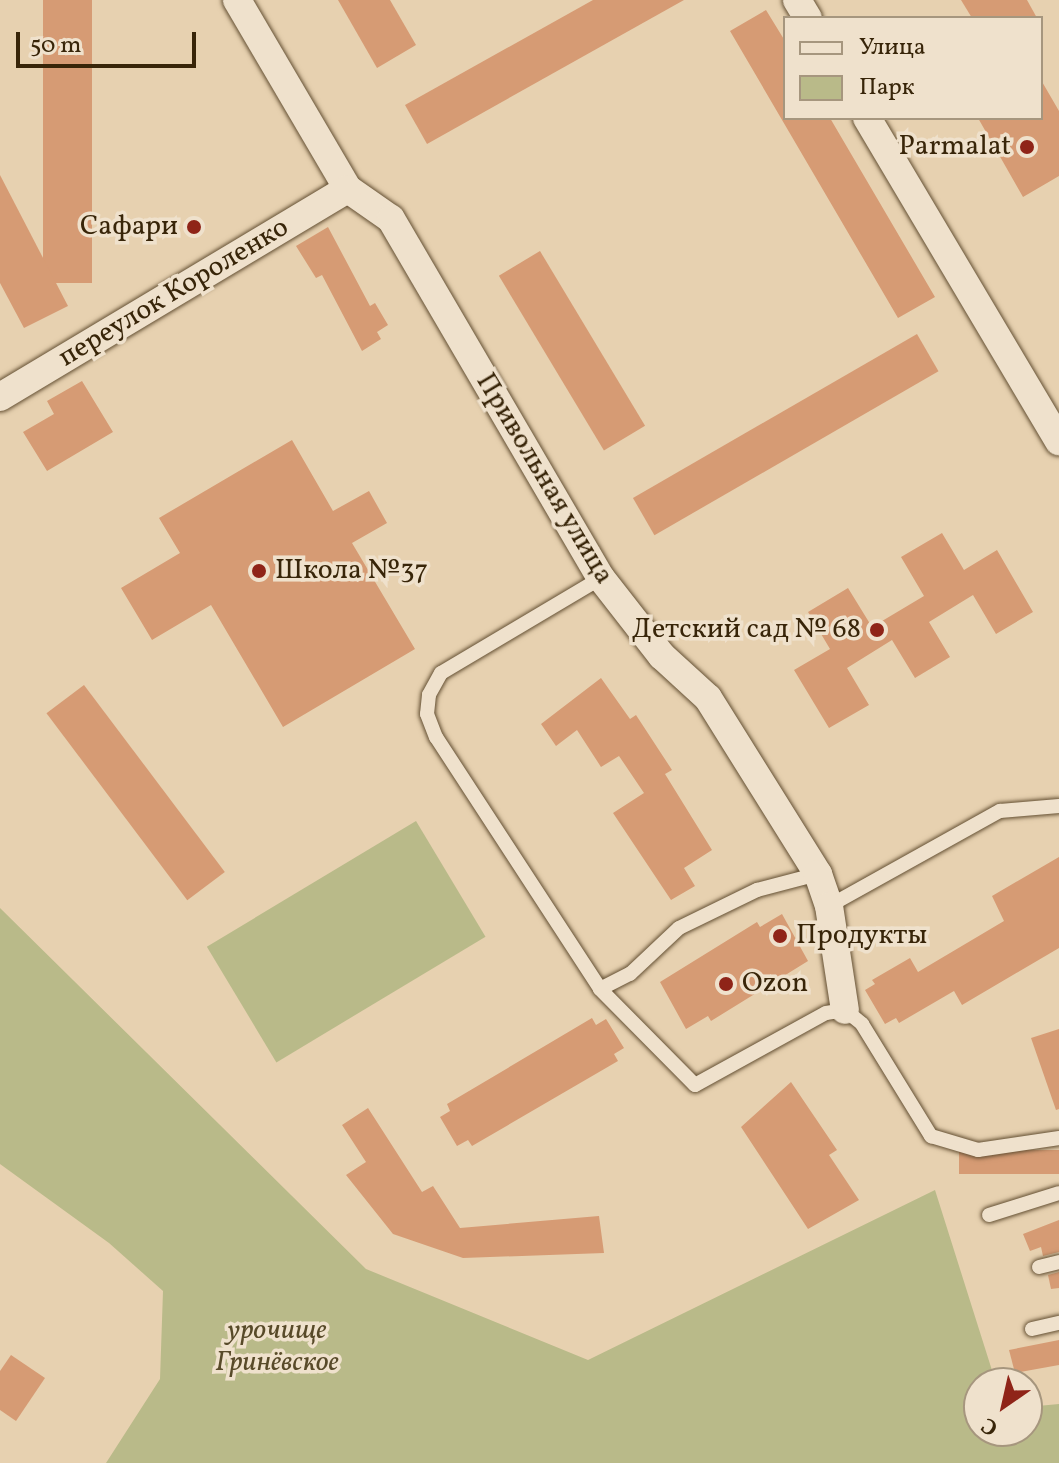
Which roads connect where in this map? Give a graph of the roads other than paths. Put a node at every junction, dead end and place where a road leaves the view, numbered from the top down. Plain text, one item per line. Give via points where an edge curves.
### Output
1 (237, 0) edge
2 (868, 120) edge
3 (348, 189) junction
4 (0, 397) edge
5 (1059, 441) edge
6 (601, 578) junction
7 (1059, 806) edge
8 (818, 874) junction
9 (829, 906) junction
10 (600, 989) junction
11 (845, 1010) junction
12 (1059, 1138) edge
13 (1059, 1193) edge
14 (989, 1215) dead end
15 (1059, 1262) edge
16 (1039, 1267) dead end
17 (1059, 1323) edge
18 (1032, 1329) dead end

1 - 3 street, Привольная улица
2 - 5 street
3 - 4 street, переулок Короленко
3 - 6 street, Привольная улица via 391,219
6 - 8 street, Привольная улица via 662,656 708,698
6 - 10 lane via 441,673 429,695 427,714 436,737
7 - 9 lane via 1000,811
8 - 9 street, Привольная улица
8 - 10 lane via 757,890 679,928 630,974
9 - 11 street, Привольная улица
10 - 11 lane via 695,1085 826,1013
11 - 12 lane via 862,1024 931,1136 978,1150
13 - 14 lane
15 - 16 lane
17 - 18 lane

